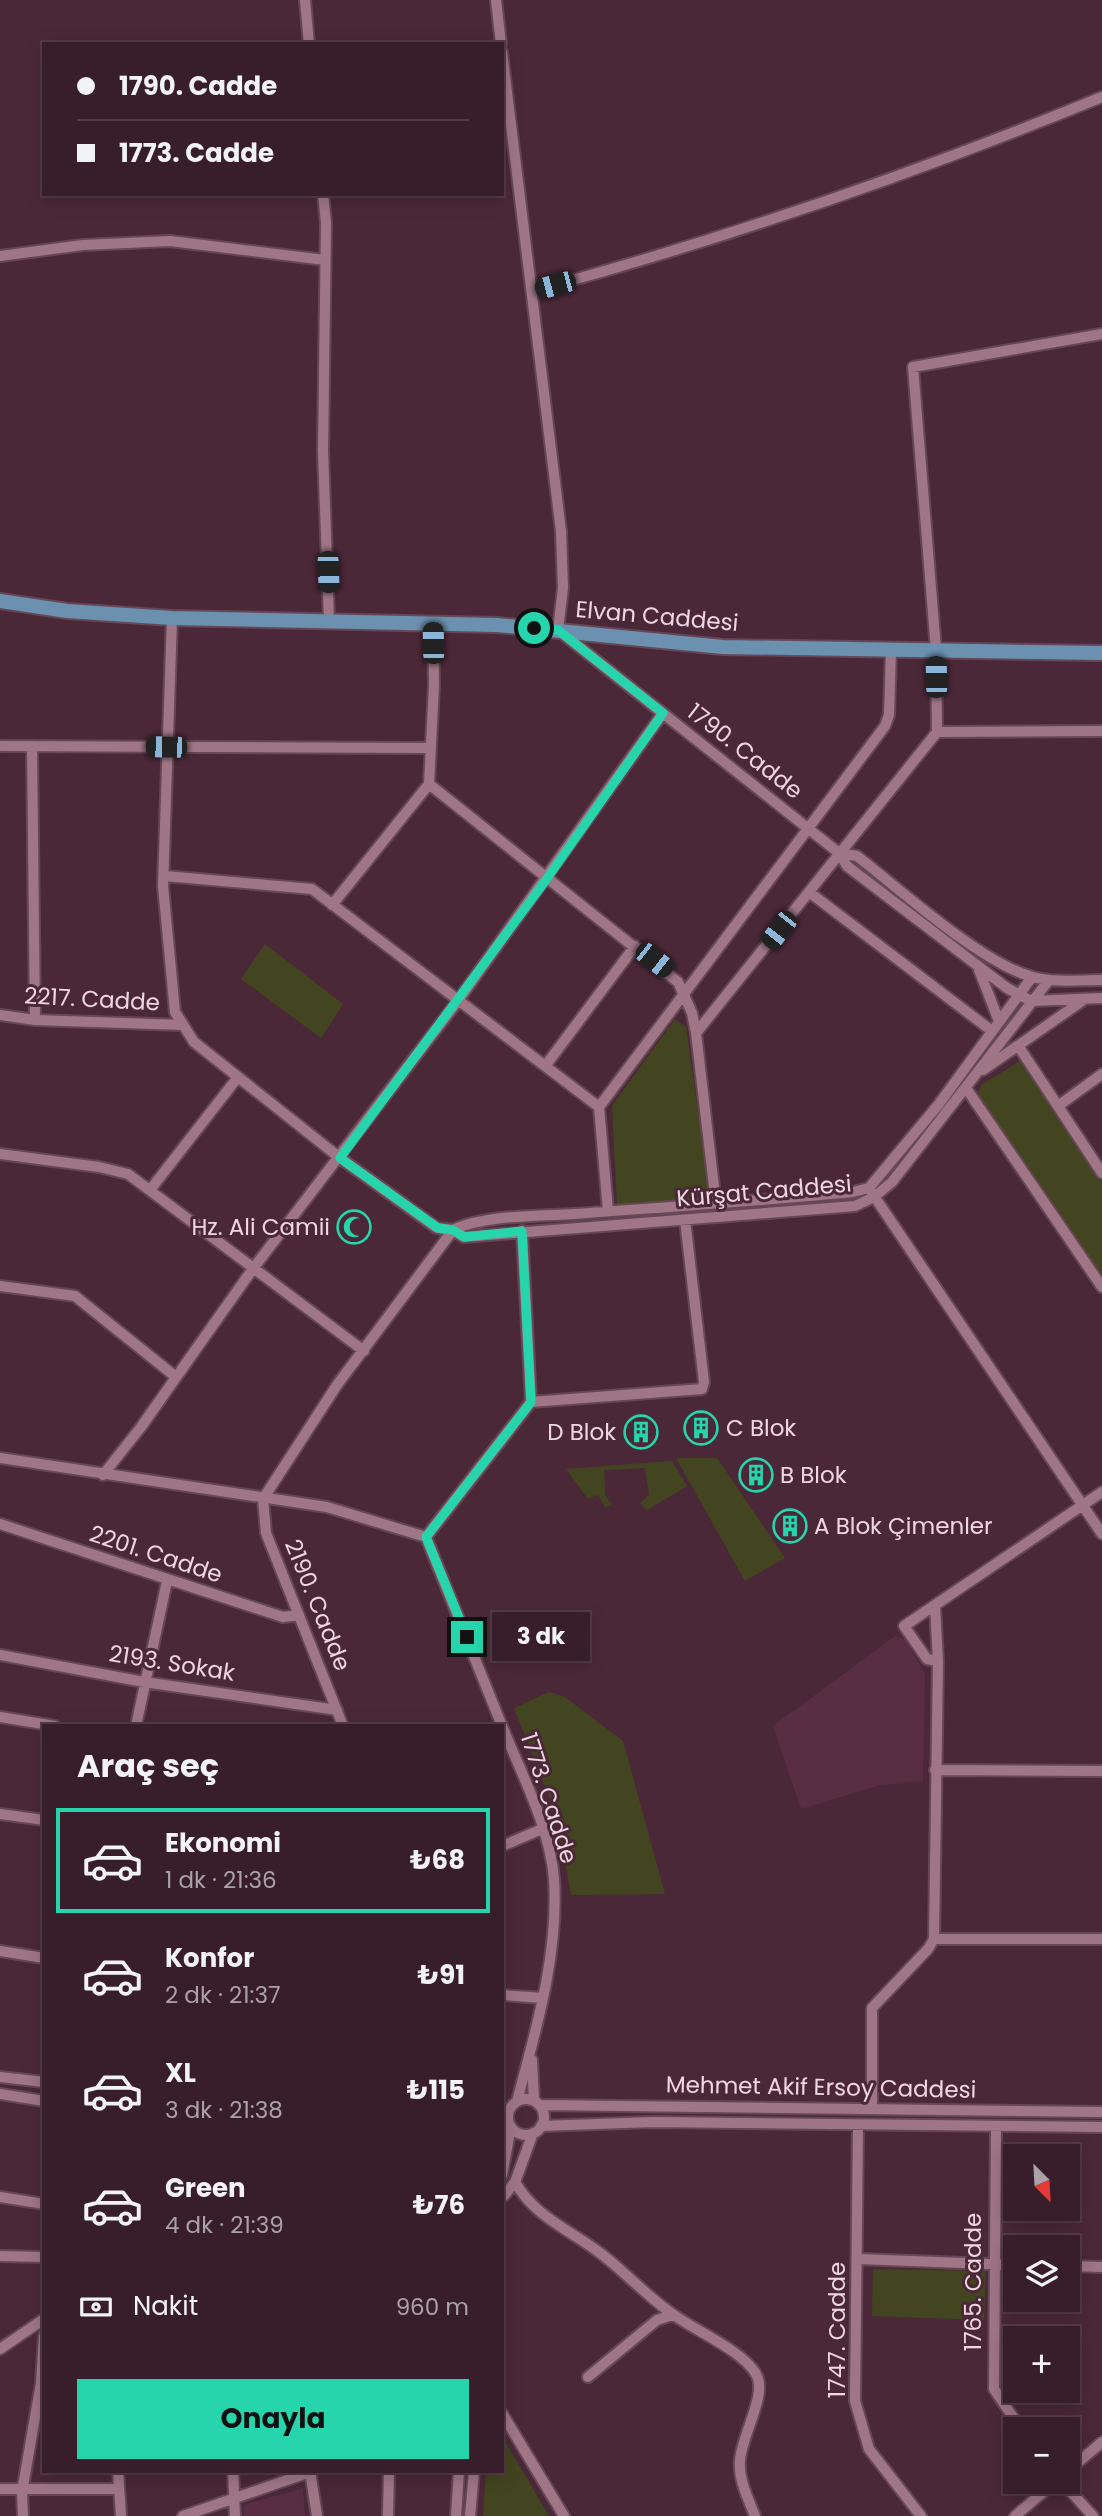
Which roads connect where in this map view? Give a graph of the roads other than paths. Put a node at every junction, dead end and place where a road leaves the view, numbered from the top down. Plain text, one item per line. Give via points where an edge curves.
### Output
1 (305, 0) edge
2 (496, 0) edge
3 (309, 42) edge
4 (501, 42) edge
5 (504, 67) edge
6 (1102, 97) edge
7 (323, 196) edge
8 (0, 256) edge
9 (325, 260) junction
10 (533, 291) junction
11 (1102, 334) edge
12 (0, 601) edge
13 (172, 618) junction
14 (329, 620) junction
15 (433, 622) junction
16 (558, 630) junction
17 (891, 649) junction
18 (936, 650) junction
19 (1102, 653) edge
20 (663, 713) junction
21 (1102, 731) edge
22 (937, 732) junction
23 (0, 746) edge
24 (32, 746) junction
25 (166, 747) junction
26 (431, 748) junction
27 (429, 784) junction
28 (809, 829) junction
29 (839, 853) junction
30 (165, 876) junction
31 (546, 880) junction
32 (809, 892) junction
33 (332, 905) junction
34 (635, 946) junction
35 (978, 967) junction
36 (1032, 977) junction
37 (1049, 980) junction
38 (1102, 980) edge
39 (685, 995) junction
40 (1019, 996) junction
41 (1086, 998) junction
42 (1102, 998) edge
43 (1031, 1001) junction
44 (457, 1002) junction
45 (0, 1015) edge
46 (35, 1020) junction
47 (999, 1021) junction
48 (183, 1025) junction
49 (992, 1031) junction
50 (696, 1033) junction
51 (1019, 1047) junction
52 (546, 1065) junction
53 (978, 1073) junction
54 (1102, 1074) edge
55 (238, 1077) junction
56 (966, 1088) junction
57 (1058, 1106) junction
58 (599, 1107) junction
59 (0, 1154) edge
60 (340, 1158) junction
61 (1102, 1173) edge
62 (150, 1190) junction
63 (871, 1192) junction
64 (716, 1204) junction
65 (608, 1211) junction
66 (685, 1220) junction
67 (453, 1230) junction
68 (522, 1231) junction
69 (252, 1270) junction
70 (0, 1286) edge
71 (1102, 1287) edge
72 (364, 1350) junction
73 (176, 1377) junction
74 (531, 1402) junction
75 (0, 1459) edge
76 (103, 1475) junction
77 (1102, 1492) edge
78 (263, 1499) junction
79 (1083, 1505) junction
80 (0, 1524) edge
81 (1102, 1534) edge
82 (426, 1537) junction
83 (167, 1581) junction
84 (935, 1606) junction
85 (299, 1615) junction
86 (0, 1654) edge
87 (938, 1661) junction
88 (144, 1682) junction
89 (337, 1710) junction
90 (0, 1717) edge
91 (43, 1724) edge
92 (136, 1724) edge
93 (342, 1724) edge
94 (500, 1724) edge
95 (504, 1734) edge
96 (935, 1770) junction
97 (1102, 1771) edge
98 (0, 1814) edge
99 (42, 1820) edge
100 (542, 1829) junction
101 (504, 1845) edge
102 (933, 1939) junction
103 (1102, 1939) edge
104 (0, 1951) edge
105 (42, 1958) edge
106 (504, 1995) edge
107 (543, 1997) junction
108 (531, 2050) junction
109 (0, 2077) edge
110 (42, 2082) edge
111 (0, 2094) edge
112 (42, 2101) edge
113 (537, 2103) junction
114 (511, 2104) edge
115 (872, 2108) junction
116 (1102, 2112) edge
117 (507, 2124) edge
118 (858, 2126) junction
119 (996, 2126) junction
120 (1102, 2127) edge
121 (537, 2130) junction
122 (504, 2155) edge
123 (515, 2182) junction
124 (504, 2195) edge
125 (0, 2197) edge
126 (42, 2204) edge
127 (0, 2256) edge
128 (42, 2258) edge
129 (859, 2259) junction
130 (993, 2264) junction
131 (1003, 2264) edge
132 (1080, 2266) edge
133 (1102, 2267) edge
134 (672, 2315) junction
135 (42, 2320) edge
136 (0, 2349) edge
137 (42, 2367) edge
138 (588, 2377) dead end
139 (504, 2416) edge
140 (1013, 2417) edge
141 (1102, 2442) edge
142 (1080, 2461) edge
143 (118, 2473) edge
144 (233, 2473) edge
145 (306, 2473) edge
146 (311, 2473) edge
147 (389, 2473) edge
148 (459, 2473) edge
149 (474, 2473) edge
150 (118, 2489) junction
151 (0, 2490) edge
152 (22, 2492) junction
153 (1041, 2494) edge
154 (1073, 2494) edge
155 (234, 2500) junction
156 (23, 2516) edge
157 (121, 2516) edge
158 (183, 2516) edge
159 (235, 2516) edge
160 (317, 2516) edge
161 (388, 2516) edge
162 (456, 2516) edge
163 (470, 2516) edge
164 (564, 2516) edge
165 (755, 2516) edge
166 (921, 2516) edge
167 (1015, 2516) edge
168 (1093, 2516) edge

1 - 3 street
2 - 4 street
5 - 10 street
6 - 10 street via 889,179 681,251
7 - 9 street
8 - 9 street via 83,245 170,241
9 - 14 street via 323,451
10 - 16 street via 561,531 563,588
11 - 18 street via 913,367
12 - 13 main road, Elvan Caddesi
13 - 14 main road, Elvan Caddesi
13 - 25 street
14 - 15 main road, Elvan Caddesi
15 - 16 main road, Elvan Caddesi
15 - 26 street
16 - 17 main road, Elvan Caddesi via 704,646
16 - 20 street, 1790. Cadde
17 - 18 main road, Elvan Caddesi
17 - 28 street via 888,720
18 - 19 main road, Elvan Caddesi
18 - 22 street
20 - 28 street, 1790. Cadde
20 - 31 street
21 - 22 street
22 - 29 street
23 - 24 street
24 - 25 street
24 - 46 street
25 - 26 street
25 - 30 street
26 - 27 street
27 - 31 street
27 - 33 street
28 - 29 street, 1790. Cadde
28 - 39 street
29 - 32 street
29 - 35 street, 1790. Cadde via 847,866
29 - 36 street, 1790. Cadde via 857,856 985,954
30 - 33 street via 312,889
30 - 48 street via 167,950 175,1012
31 - 34 street
31 - 44 street
32 - 49 street
32 - 50 street
33 - 44 street
34 - 39 street via 672,975
34 - 52 street
35 - 40 street, 1790. Cadde
35 - 47 street
36 - 37 street, 1790. Cadde
36 - 40 street, Kürşat Caddesi
37 - 38 street
37 - 43 street, Kürşat Caddesi
39 - 50 street
39 - 58 street
40 - 43 street, 1790. Cadde
40 - 47 street, Kürşat Caddesi
41 - 42 street
41 - 43 street, 1790. Cadde
41 - 51 street
43 - 53 street, Kürşat Caddesi
44 - 52 street
44 - 60 street
45 - 46 street, 2217. Cadde
46 - 48 street, 2217. Cadde
47 - 49 street, Kürşat Caddesi
48 - 55 street via 194,1042
49 - 63 street, Kürşat Caddesi
50 - 64 street
51 - 53 street
51 - 57 street
52 - 58 street
53 - 56 street, Kürşat Caddesi
54 - 57 street
55 - 60 street
55 - 62 street
56 - 63 street, Kürşat Caddesi via 892,1182
56 - 71 street
57 - 61 street
58 - 65 street
59 - 62 street via 115,1170
60 - 67 street via 424,1221
60 - 69 street
62 - 69 street
63 - 64 street, Kürşat Caddesi
63 - 66 street, Kürşat Caddesi via 855,1206
63 - 79 street
64 - 65 street, Kürşat Caddesi
65 - 67 street, Kürşat Caddesi via 465,1224
66 - 68 street, Kürşat Caddesi
66 - 74 street via 702,1389
67 - 68 street, Kürşat Caddesi via 464,1237
67 - 72 street
68 - 74 street
69 - 72 street
69 - 73 street
70 - 73 street via 75,1296
72 - 78 street
73 - 76 street
74 - 82 street
75 - 76 street
76 - 78 street
77 - 79 street
78 - 82 street via 327,1507
78 - 85 street, 2190. Cadde via 266,1533
79 - 81 street
79 - 84 street
80 - 83 street, 2201. Cadde
82 - 94 street, 1773. Cadde
83 - 85 street, 2201. Cadde via 283,1617
83 - 88 street
84 - 87 street
84 - 87 street via 904,1626 925,1657
85 - 89 street, 2190. Cadde
86 - 88 street, 2193. Sokak
87 - 96 street
88 - 89 street, 2193. Sokak
88 - 92 street
89 - 93 street, 2190. Cadde
90 - 91 street
95 - 100 street, 1773. Cadde
96 - 97 street
96 - 102 street
98 - 99 street
100 - 101 street
100 - 107 street, 1773. Cadde via 554,1878
102 - 103 street
102 - 115 street via 928,1950 872,2008
104 - 105 street
106 - 107 street
107 - 108 street, 1773. Cadde
108 - 113 street
108 - 114 street
109 - 110 street
111 - 112 street
113 - 114 street
113 - 115 street, Mehmet Akif Ersoy Caddesi
113 - 121 street via 544,2115
114 - 117 street
115 - 116 street, Mehmet Akif Ersoy Caddesi
117 - 121 street via 521,2134
117 - 122 street
118 - 119 street, Mehmet Akif Ersoy Caddesi
118 - 121 street, Mehmet Akif Ersoy Caddesi via 653,2122
118 - 129 street, 1747. Cadde
119 - 120 street, Mehmet Akif Ersoy Caddesi
119 - 130 street, 1765. Cadde
121 - 123 street
123 - 124 street
123 - 134 street via 546,2219 602,2254
125 - 126 street
127 - 128 street
129 - 130 street
129 - 166 street, 1747. Cadde via 855,2401 869,2449
130 - 131 street
130 - 140 street, 1765. Cadde via 994,2389
132 - 133 street
134 - 138 street via 657,2320
134 - 165 street via 738,2356 755,2371 761,2385 739,2461 742,2484
135 - 136 street
137 - 152 street
139 - 164 street
141 - 142 street
143 - 150 street
144 - 155 street
145 - 155 street
146 - 160 street
147 - 161 street
148 - 162 street
149 - 163 street
150 - 152 street
150 - 157 street
151 - 152 street
152 - 156 street
153 - 167 street
154 - 168 street
155 - 158 street
155 - 159 street

